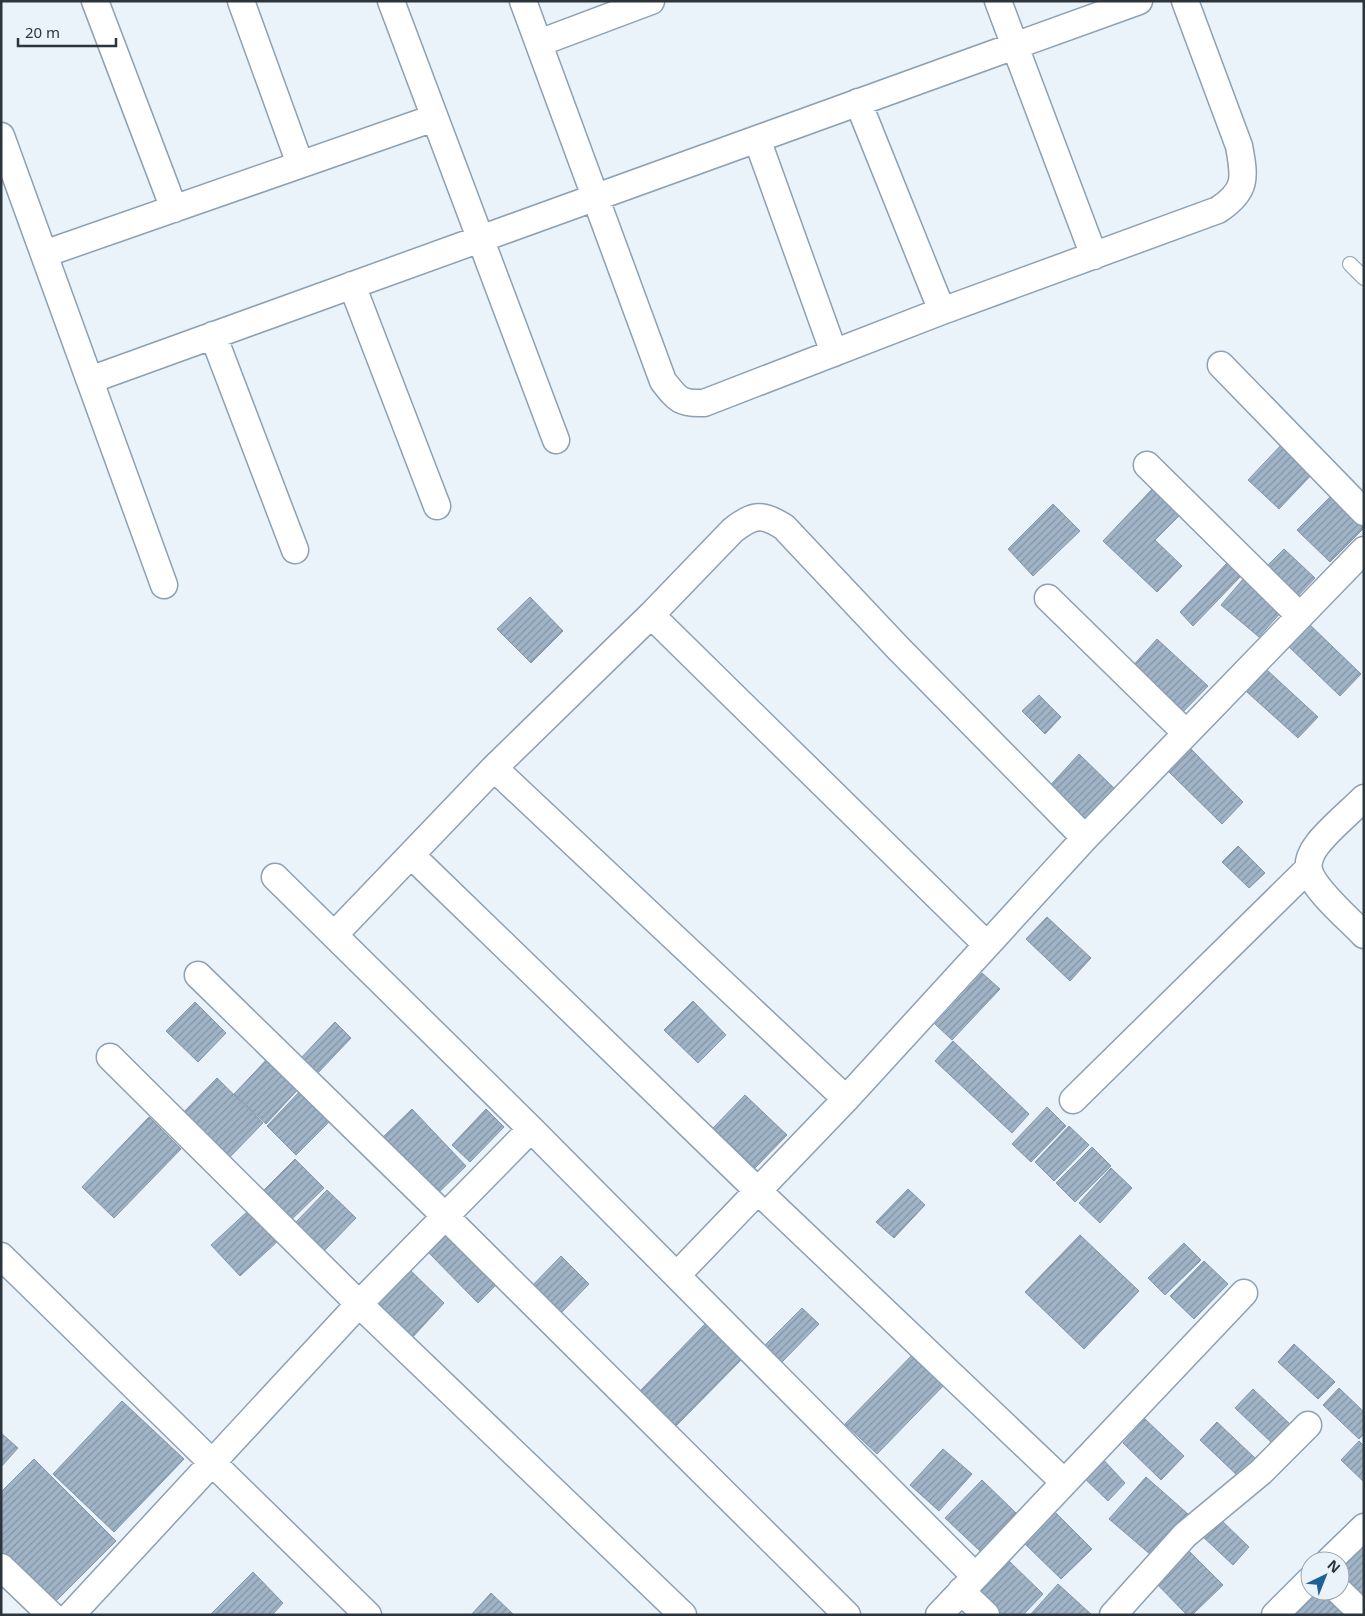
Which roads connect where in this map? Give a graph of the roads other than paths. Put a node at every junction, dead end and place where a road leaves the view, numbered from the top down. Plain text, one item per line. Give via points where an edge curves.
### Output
1 (96, 1) edge
2 (241, 1) edge
3 (391, 1) edge
4 (523, 1) edge
5 (651, 1) edge
6 (998, 1) edge
7 (1139, 1) edge
8 (1185, 1) edge
9 (539, 43) junction
10 (1015, 46) junction
11 (858, 102) junction
12 (434, 118) junction
13 (1, 136) edge
14 (757, 139) junction
15 (300, 164) junction
16 (596, 197) junction
17 (174, 209) junction
18 (480, 239) junction
19 (44, 254) junction
20 (1094, 256) junction
21 (1350, 264) dead end
22 (1364, 278) edge
23 (352, 285) junction
24 (942, 311) junction
25 (213, 335) junction
26 (834, 353) junction
27 (1221, 365) dead end
28 (90, 380) junction
29 (556, 440) dead end
30 (1147, 464) dead end
31 (437, 506) dead end
32 (1364, 512) edge
33 (295, 550) dead end
34 (1364, 550) edge
35 (164, 585) dead end
36 (1048, 598) dead end
37 (651, 615) junction
38 (1300, 616) junction
39 (1186, 733) junction
40 (494, 768) junction
41 (1364, 798) edge
42 (1085, 838) junction
43 (411, 855) junction
44 (1308, 869) junction
45 (275, 877) dead end
46 (334, 934) junction
47 (1364, 935) edge
48 (987, 945) junction
49 (198, 975) dead end
50 (110, 1057) dead end
51 (846, 1099) junction
52 (1073, 1100) dead end
53 (531, 1129) junction
54 (757, 1190) junction
55 (445, 1216) junction
56 (1, 1256) edge
57 (676, 1275) junction
58 (1244, 1293) dead end
59 (359, 1304) junction
60 (1308, 1426) dead end
61 (212, 1462) junction
62 (1064, 1482) junction
63 (1364, 1527) edge
64 (1339, 1551) edge
65 (1, 1567) edge
66 (968, 1584) junction
67 (1300, 1590) edge
68 (1349, 1601) edge
69 (51, 1615) edge
70 (71, 1615) edge
71 (368, 1615) edge
72 (683, 1615) edge
73 (847, 1615) edge
74 (939, 1615) edge
75 (986, 1615) edge
76 (1113, 1615) edge
77 (1275, 1615) edge
78 (1364, 1615) edge

1 - 17 street
2 - 15 street
3 - 12 street
4 - 9 street
5 - 9 street
6 - 10 street
7 - 10 street
8 - 20 street via 1239,146 1242,185 1233,200 1218,210
9 - 16 street
10 - 11 street
10 - 20 street
11 - 14 street
11 - 24 street
12 - 15 street
12 - 18 street
13 - 19 street
14 - 16 street
14 - 26 street
15 - 17 street
16 - 18 street
16 - 26 street via 662,381 675,397 688,404 704,403
17 - 19 street
18 - 23 street
18 - 29 street
19 - 28 street
20 - 24 street
21 - 22 lane
23 - 25 street
23 - 31 street
24 - 26 street
25 - 28 street
25 - 33 street
27 - 32 street
28 - 35 street
30 - 38 street
34 - 38 street
36 - 39 street
37 - 40 street
37 - 42 street via 748,518 769,517 784,527
37 - 48 street
38 - 39 street
39 - 42 street
40 - 43 street
40 - 51 street
41 - 44 street via 1317,845
42 - 48 street
43 - 46 street
43 - 54 street
44 - 47 street via 1326,896
44 - 52 street
45 - 46 street
46 - 53 street
48 - 51 street
49 - 55 street
50 - 59 street
51 - 54 street
53 - 55 street
53 - 57 street
54 - 57 street
54 - 62 street
55 - 59 street
55 - 73 street
56 - 61 street
57 - 66 street
58 - 62 street
59 - 61 street
59 - 72 street
60 - 76 street via 1261,1472 1185,1535
61 - 70 street
61 - 71 street
62 - 66 street
63 - 64 street
65 - 69 street
66 - 74 street
66 - 75 street
67 - 77 street
68 - 78 street

